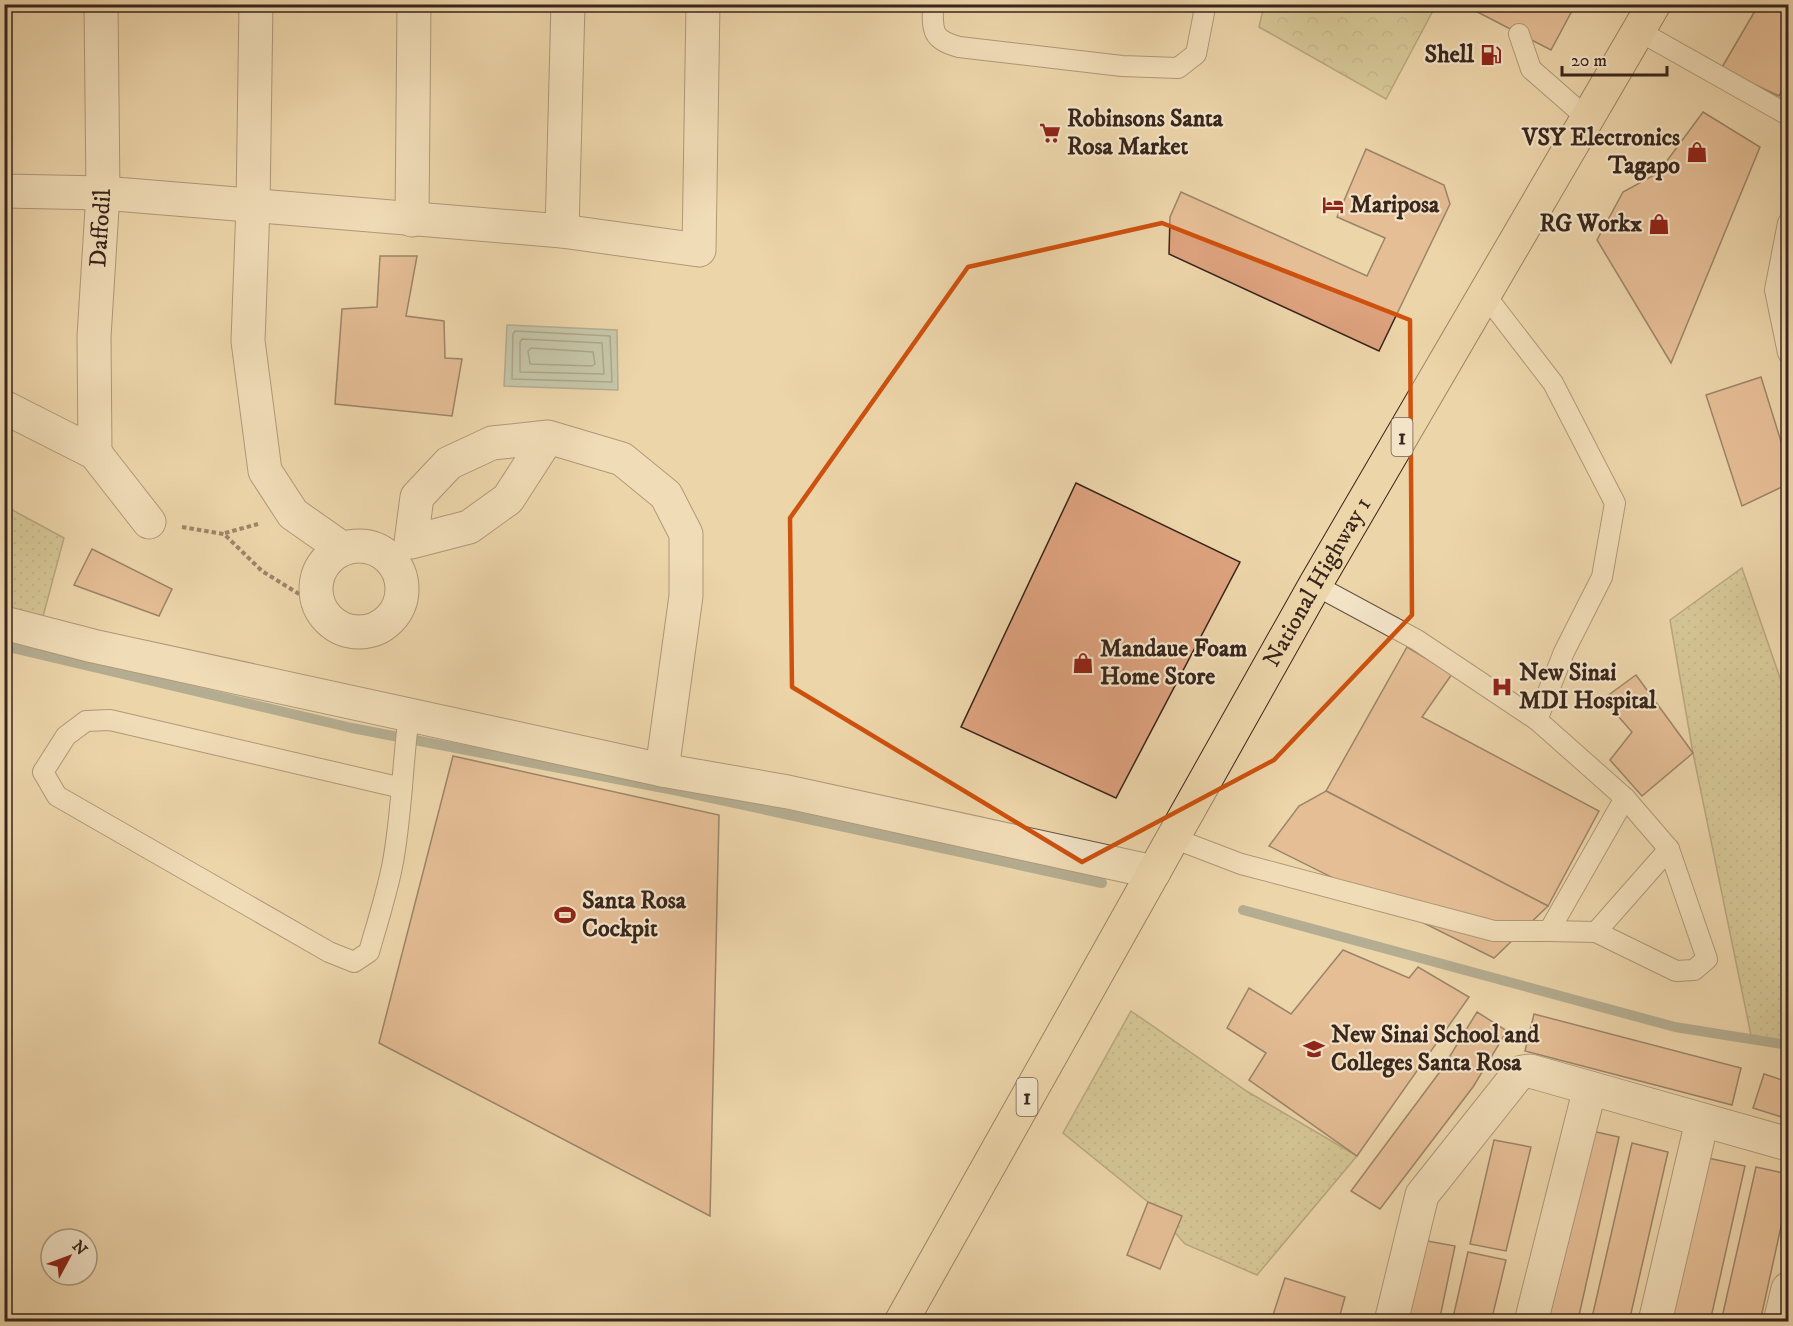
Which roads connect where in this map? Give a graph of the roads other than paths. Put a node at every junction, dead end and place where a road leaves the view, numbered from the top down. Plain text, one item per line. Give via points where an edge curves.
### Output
1 (101, 4) edge
2 (256, 4) edge
3 (414, 4) edge
4 (568, 4) edge
5 (703, 4) edge
6 (933, 4) edge
7 (1201, 4) edge
8 (1650, 11) edge
9 (1519, 34) dead end
10 (1788, 115) edge
11 (1588, 119) junction
12 (4, 191) edge
13 (103, 193) junction
14 (254, 206) junction
15 (412, 220) junction
16 (1788, 223) edge
17 (562, 231) junction
18 (1486, 296) junction
19 (1788, 353) edge
20 (4, 407) edge
21 (548, 437) junction
22 (95, 453) junction
23 (149, 522) road end
24 (343, 549) junction
25 (402, 552) junction
26 (1315, 585) junction
27 (4, 623) edge
28 (1537, 720) junction
29 (407, 732) junction
30 (662, 770) junction
31 (402, 788) junction
32 (1625, 798) junction
33 (1173, 838) junction
34 (1669, 849) junction
35 (1154, 872) junction
36 (1550, 932) junction
37 (1596, 932) junction
38 (1590, 1088) junction
39 (1702, 1121) junction
40 (1788, 1144) edge
41 (1788, 1289) edge
42 (901, 1322) edge
43 (1391, 1322) edge
44 (1532, 1322) edge
45 (1655, 1322) edge
46 (1780, 1322) edge

1 - 13 street, Daffodil
2 - 14 street
3 - 15 street
4 - 17 street
5 - 17 street via 699,250
6 - 7 lane via 934,32 941,43 1122,66 1178,68 1196,54 1204,13
8 - 10 lane
8 - 11 highway, National Highway 1 / 1
9 - 11 lane via 1530,69
11 - 18 highway, National Highway 1 / 1
12 - 13 street
13 - 14 street
13 - 22 street, Daffodil via 94,337
14 - 15 street
14 - 24 street via 248,342 265,471 293,514
15 - 17 street
16 - 19 lane via 1775,290
18 - 26 highway, National Highway 1 / 1
18 - 28 lane via 1553,383 1615,503 1602,577 1564,652
20 - 22 street
21 - 25 street via 508,499 469,526
21 - 25 street via 492,443 448,463 417,497
21 - 30 street via 622,459 666,495 686,534 686,596
22 - 23 street
24 - 25 street via 356,546 383,553
24 - 25 street via 322,567 316,594 320,607 340,627 353,631 381,626 392,617 402,590
26 - 28 lane via 1417,640
26 - 33 highway, National Highway 1 / 1
27 - 29 street
28 - 32 lane
29 - 30 street
29 - 31 lane
30 - 35 street via 788,792
31 - 31 lane via 110,720 86,721 66,736 43,772 57,796 328,952 354,962 369,952 392,866
32 - 34 lane
32 - 36 lane
33 - 35 highway, National Highway 1 / 1
33 - 36 lane via 1241,864 1494,931
34 - 37 lane
34 - 37 lane via 1707,959 1694,970 1676,971
35 - 42 highway, National Highway 1 / 1
36 - 37 lane
38 - 39 street
38 - 43 street via 1530,1071 1515,1078 1422,1195
38 - 44 street
39 - 40 street
39 - 45 street
41 - 46 street

